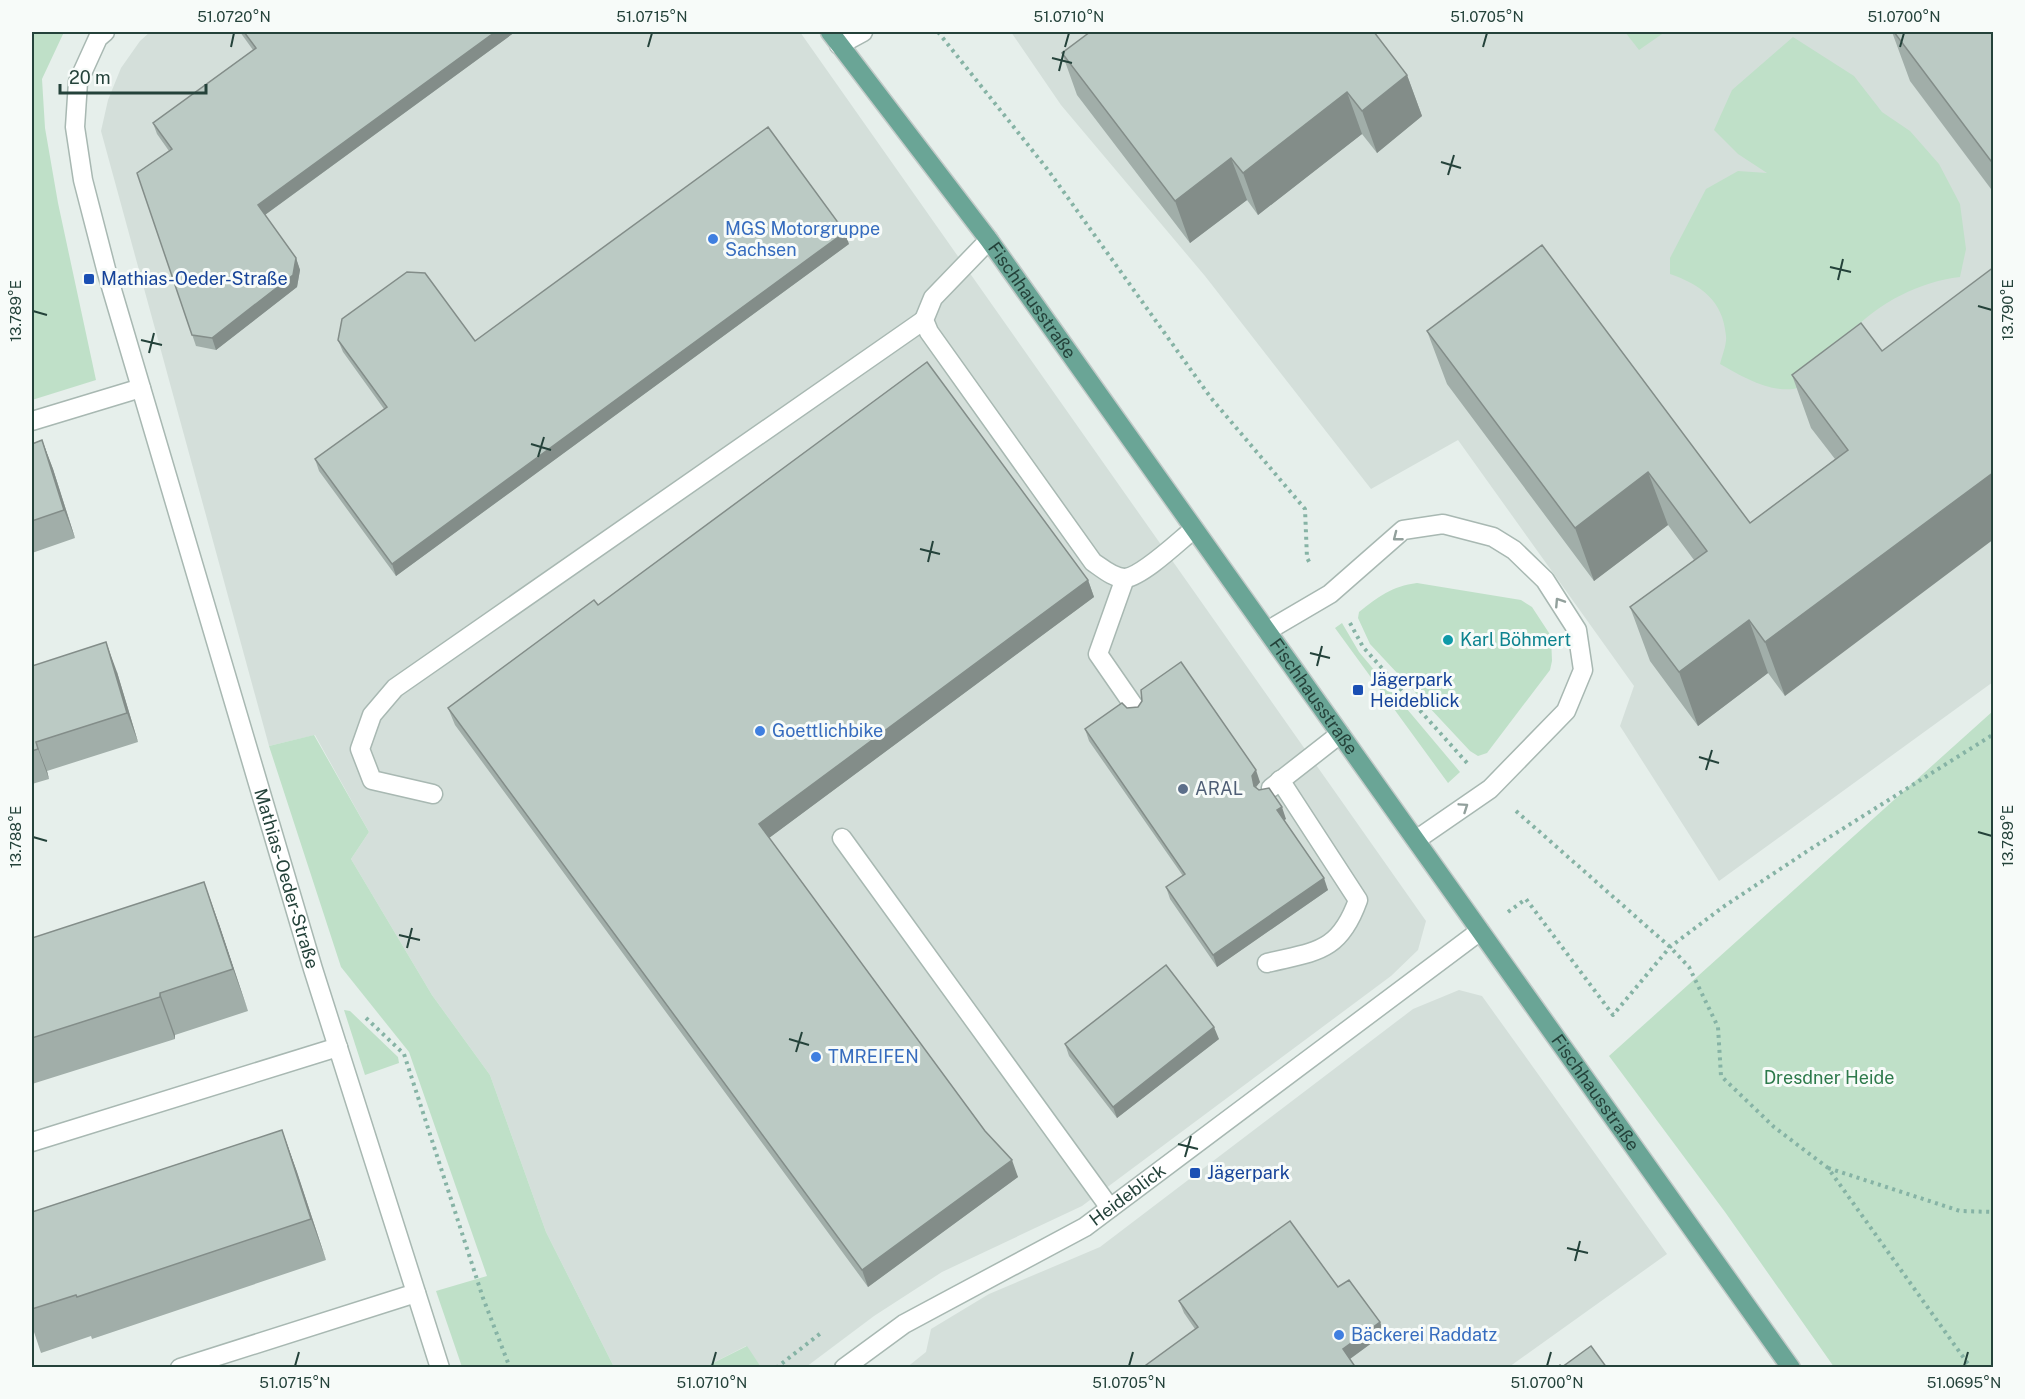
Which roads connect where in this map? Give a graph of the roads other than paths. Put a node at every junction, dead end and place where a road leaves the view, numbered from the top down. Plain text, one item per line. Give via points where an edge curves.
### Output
1 (105, 32) edge
2 (863, 32) edge
3 (834, 38) edge
4 (989, 240) junction
5 (924, 320) junction
6 (141, 388) junction
7 (32, 420) edge
8 (1194, 529) junction
9 (1125, 578) junction
10 (1267, 631) junction
11 (1136, 709) edge
12 (1340, 734) junction
13 (433, 794) dead end
14 (842, 838) dead end
15 (1416, 840) junction
16 (1480, 931) junction
17 (1268, 963) dead end
18 (338, 1047) junction
19 (32, 1142) edge
20 (1110, 1208) junction
21 (416, 1293) junction
22 (180, 1368) edge
23 (440, 1368) edge
24 (844, 1368) edge
25 (1791, 1368) edge

1 - 6 street, Mathias-Oeder-Straße via 98,38 78,82 75,127 83,180
2 - 3 street
3 - 4 main road, Fischhausstraße
4 - 5 street via 933,298
4 - 8 main road, Fischhausstraße
5 - 9 street via 1093,562 1110,574
5 - 13 street via 395,688 372,715 360,749 372,780
6 - 7 street
6 - 18 street, Mathias-Oeder-Straße
8 - 9 street via 1139,572
8 - 10 main road, Fischhausstraße
9 - 11 street via 1098,654
10 - 12 main road, Fischhausstraße
15 -> 10 street via 1490,789 1566,711 1583,670 1577,630 1545,580 1514,550 1492,537 1443,524 1403,530 1330,594
12 - 15 main road, Fischhausstraße
12 - 17 street via 1274,786 1358,900 1350,922 1324,949
14 - 20 street
15 - 16 main road, Fischhausstraße
16 - 20 street, Heideblick
16 - 25 main road, Fischhausstraße
18 - 19 street
18 - 21 street, Mathias-Oeder-Straße
20 - 24 street, Heideblick via 1085,1227 904,1324
21 - 22 street
21 - 23 street, Mathias-Oeder-Straße

